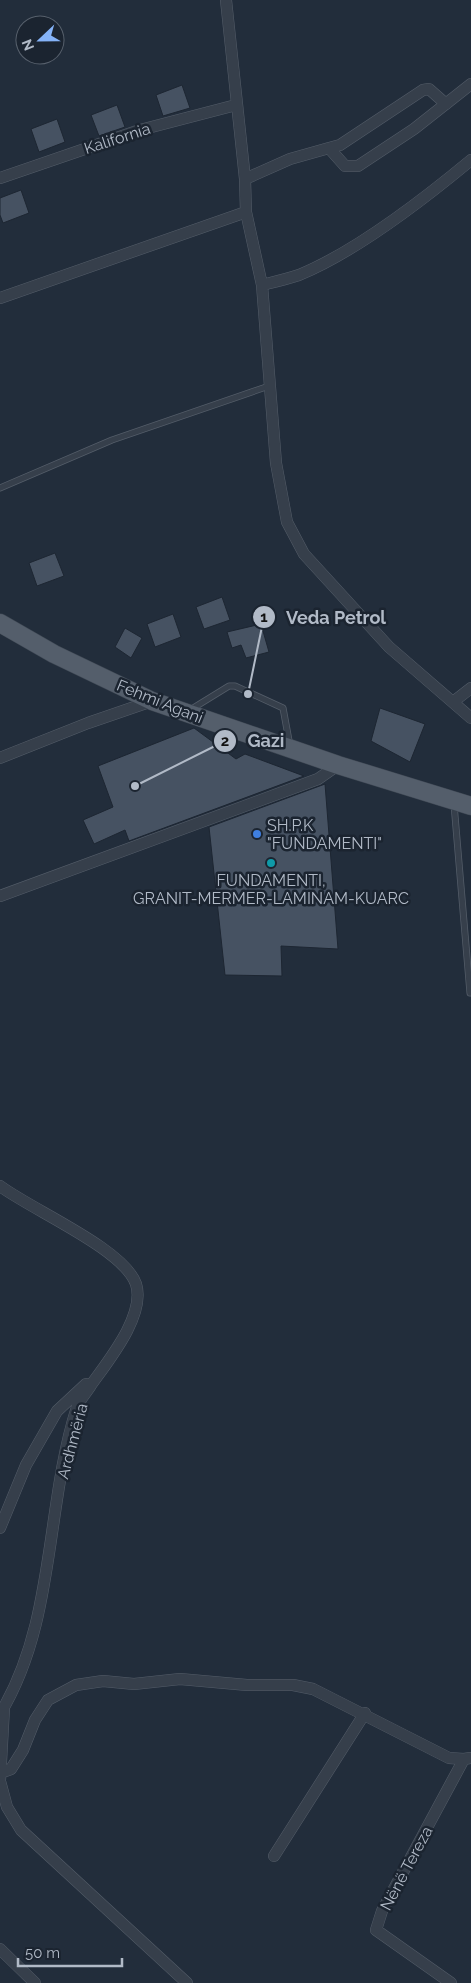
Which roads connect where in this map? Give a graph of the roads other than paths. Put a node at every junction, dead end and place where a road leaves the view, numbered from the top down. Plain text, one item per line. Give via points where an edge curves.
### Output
1 (226, 0) edge
2 (471, 84) edge
3 (446, 104) junction
4 (236, 105) junction
5 (329, 148) junction
6 (471, 160) edge
7 (0, 178) edge
8 (245, 179) junction
9 (246, 212) junction
10 (262, 285) junction
11 (0, 298) edge
12 (269, 386) junction
13 (0, 488) edge
14 (0, 623) edge
15 (471, 688) edge
16 (152, 701) junction
17 (453, 702) junction
18 (185, 713) junction
19 (471, 718) edge
20 (291, 748) junction
21 (0, 758) edge
22 (338, 765) junction
23 (454, 802) junction
24 (471, 806) edge
25 (0, 896) edge
26 (470, 993) dead end
27 (0, 1186) edge
28 (102, 1370) junction
29 (0, 1528) edge
30 (2, 1710) edge
31 (365, 1713) junction
32 (468, 1758) edge
33 (0, 1773) edge
34 (274, 1856) dead end
35 (0, 1949) edge
36 (35, 1983) edge
37 (187, 1983) edge
38 (451, 1983) edge

1 - 4 street
2 - 3 street
3 - 5 street via 429,89 422,90 340,145
3 - 5 street via 358,166 345,166
4 - 7 street, Kalifornia via 140,130
4 - 8 street
5 - 8 street via 290,159
6 - 10 street via 349,250 299,274
8 - 9 street
9 - 10 street
9 - 11 street
10 - 12 street
12 - 13 lane via 112,440
12 - 17 street via 282,502 294,540 389,647
14 - 16 main road, Fehmi Agani via 54,654
15 - 17 street
16 - 18 main road, Fehmi Agani
16 - 21 street via 88,722
17 - 19 street
18 - 20 main road, Fehmi Agani
18 - 20 lane via 235,686 283,708
20 - 22 main road, Fehmi Agani
22 - 23 main road, Fehmi Agani
22 - 25 street via 318,779
23 - 24 main road, Fehmi Agani
23 - 26 lane
27 - 28 street, Ardhmëria via 107,1253 131,1273 137,1287 136,1311
28 - 29 street via 58,1411 26,1465
28 - 30 street, Ardhmëria via 78,1405 66,1450 34,1633 16,1684
30 - 33 street
31 - 32 street via 449,1758
31 - 33 street via 313,1689 293,1685 180,1679 76,1685 48,1700 11,1769
31 - 34 street
32 - 38 street, Nënë Tereza via 382,1910 376,1930
33 - 37 street via 7,1807 21,1830
35 - 36 street

